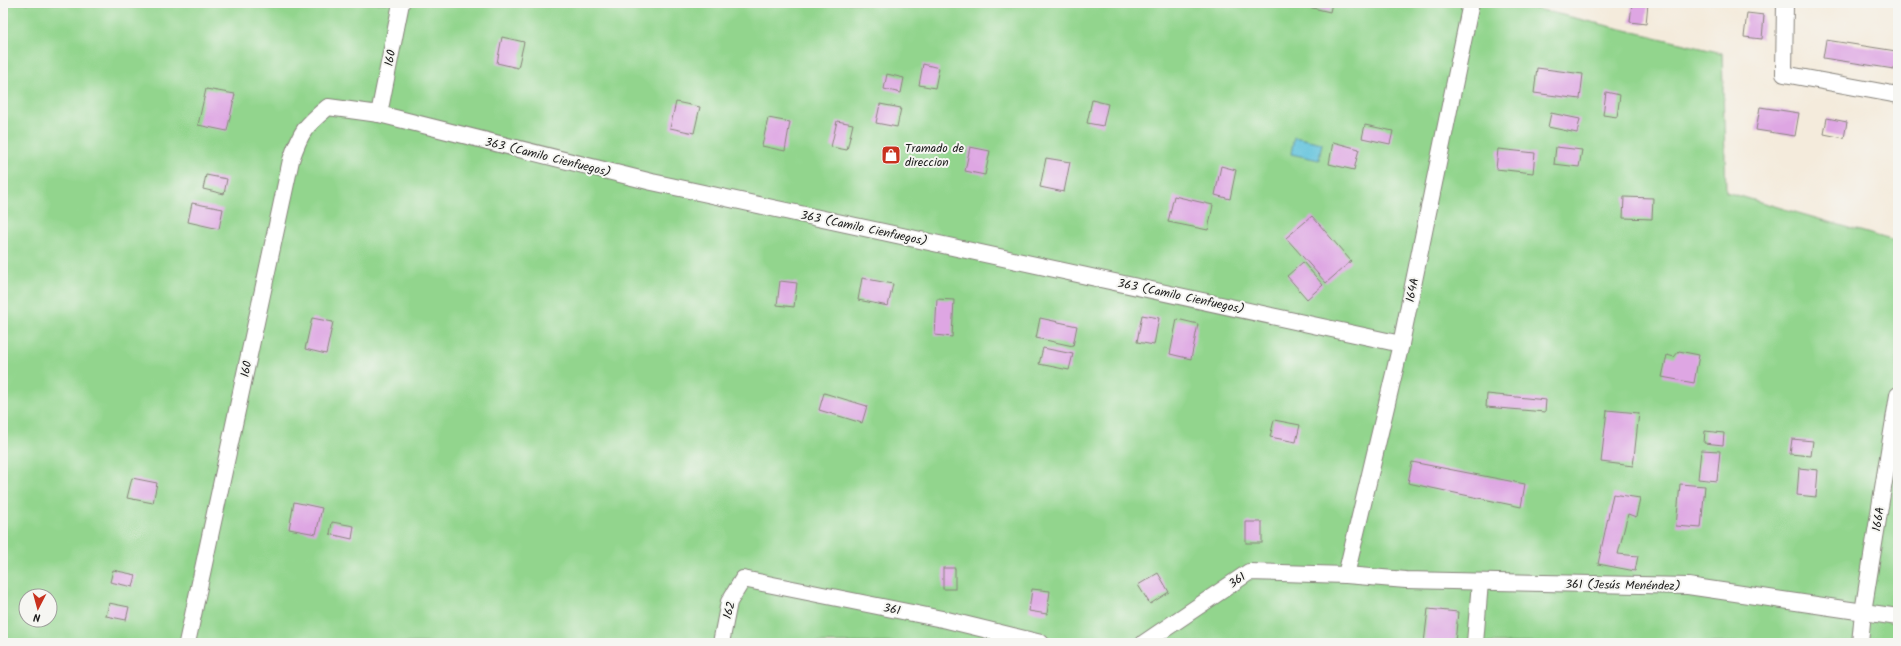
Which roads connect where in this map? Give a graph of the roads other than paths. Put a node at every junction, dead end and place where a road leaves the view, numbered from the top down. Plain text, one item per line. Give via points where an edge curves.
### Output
1 (401, 3) edge
2 (1471, 3) edge
3 (1785, 3) edge
4 (1898, 95) edge
5 (328, 107) joint
6 (379, 114) junction
7 (1401, 344) junction
8 (1898, 395) edge
9 (1346, 575) junction
10 (743, 579) joint
11 (1480, 582) junction
12 (1862, 612) junction
13 (1898, 617) edge
14 (187, 643) edge
15 (721, 643) edge
16 (1041, 643) edge
17 (1144, 643) edge
18 (1475, 643) edge
19 (1860, 643) edge

1 - 6 street, 160
2 - 7 street, 164A
3 - 4 street via 1784,74
5 - 6 street, 363 (Camilo Cienfuegos)
5 - 14 street, 160 via 310,122 300,136 291,160
6 - 7 street, 363 (Camilo Cienfuegos) via 652,182
7 - 9 street, 164A
8 - 12 street, 166A
9 - 11 street, 361 (Jesús Menéndez)
9 - 17 street, 361 via 1249,572
10 - 15 street, 162 via 729,602
10 - 16 street, 361 via 948,620
11 - 12 street, 361 (Jesús Menéndez) via 1688,586
11 - 18 street
12 - 13 street, 361 (Jesús Menéndez)
12 - 19 street, 166A

